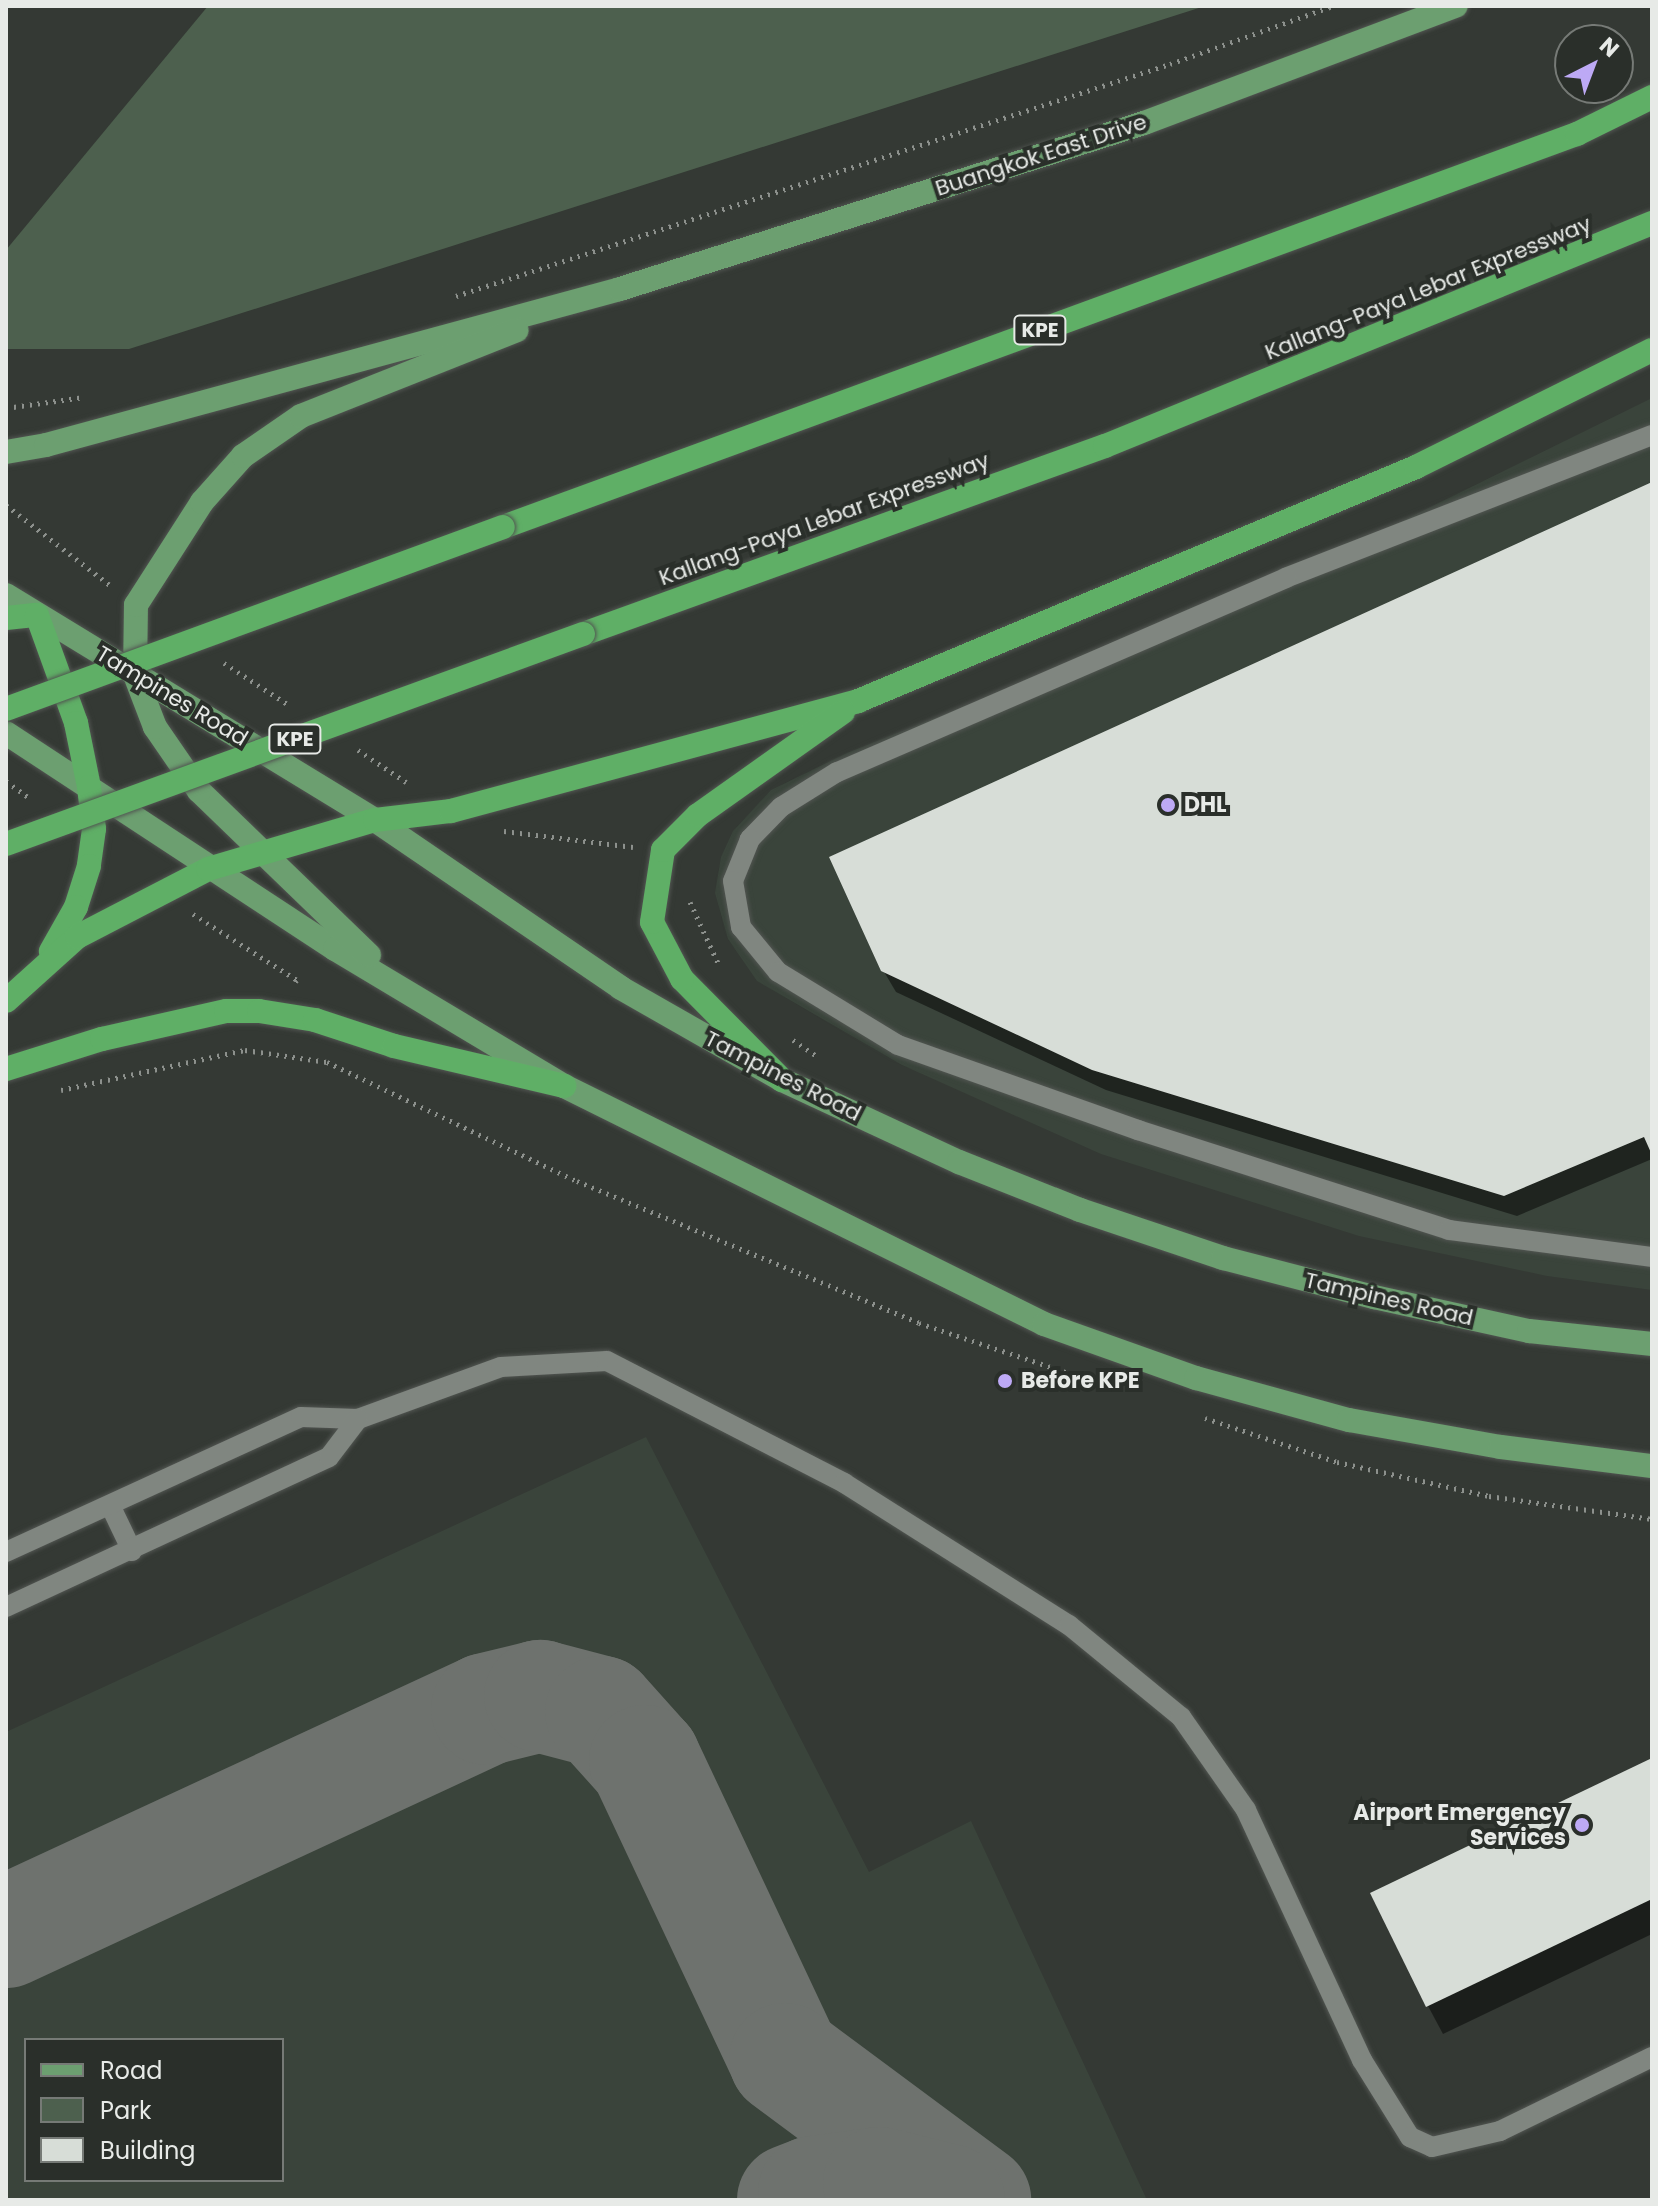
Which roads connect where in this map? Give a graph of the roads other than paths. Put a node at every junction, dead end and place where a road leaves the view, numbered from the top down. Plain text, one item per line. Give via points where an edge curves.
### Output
1 (1456, 6) edge
2 (1652, 97) edge
3 (1652, 223) edge
4 (620, 289) junction
5 (1652, 350) edge
6 (1652, 435) edge
7 (6, 452) edge
8 (6, 595) edge
9 (37, 615) junction
10 (6, 618) edge
11 (135, 675) junction
12 (858, 701) junction
13 (6, 709) edge
14 (6, 733) edge
15 (89, 787) junction
16 (375, 820) junction
17 (6, 844) edge
18 (260, 852) junction
19 (208, 869) junction
20 (43, 963) junction
21 (401, 991) junction
22 (6, 1001) edge
23 (6, 1069) edge
24 (782, 1080) junction
25 (564, 1086) junction
26 (1652, 1257) edge
27 (1652, 1344) edge
28 (358, 1419) junction
29 (1652, 1466) edge
30 (110, 1505) junction
31 (132, 1551) junction
32 (6, 1552) edge
33 (6, 1607) edge
34 (1652, 2057) edge

1 - 4 main road, Buangkok East Drive via 1144,123
2 - 13 highway, KPE, bridge via 1577,134
3 - 17 highway, Kallang-Paya Lebar Expressway / KPE, bridge via 1105,446
4 - 7 main road
4 - 11 main road via 301,416 243,456 202,502 136,605
5 - 12 highway via 1416,467
6 - 26 lane via 1286,578 837,772 781,807 750,839 733,881 741,927 778,972 898,1045 1138,1130 1449,1230
8 - 9 main road, Tampines Road
9 - 10 highway
9 - 11 main road, Tampines Road
9 - 15 highway via 76,723
11 - 16 main road, Tampines Road
11 - 18 main road via 155,727 199,791
12 - 16 highway via 451,811
12 - 24 highway via 698,815 663,850 652,922 682,979
14 - 15 main road
15 - 19 main road
15 - 20 highway via 94,829 89,866 76,907
16 - 18 highway
16 - 24 main road, Tampines Road via 621,988
18 - 19 highway
18 - 21 main road via 349,940 384,965
19 - 20 highway via 90,930
19 - 21 main road
20 - 22 highway
21 - 25 main road
23 - 25 highway via 102,1039 226,1011 259,1011 315,1020 394,1046
24 - 27 main road, Tampines Road via 973,1168 1223,1258 1529,1331
25 - 29 main road via 1044,1324 1196,1378 1349,1420
28 - 30 lane via 301,1417
28 - 31 lane via 329,1457
28 - 34 lane via 501,1367 607,1361 844,1483 1069,1625 1181,1717 1246,1810 1362,2060 1410,2137 1432,2147 1500,2131
30 - 31 lane
30 - 32 lane
31 - 33 lane

